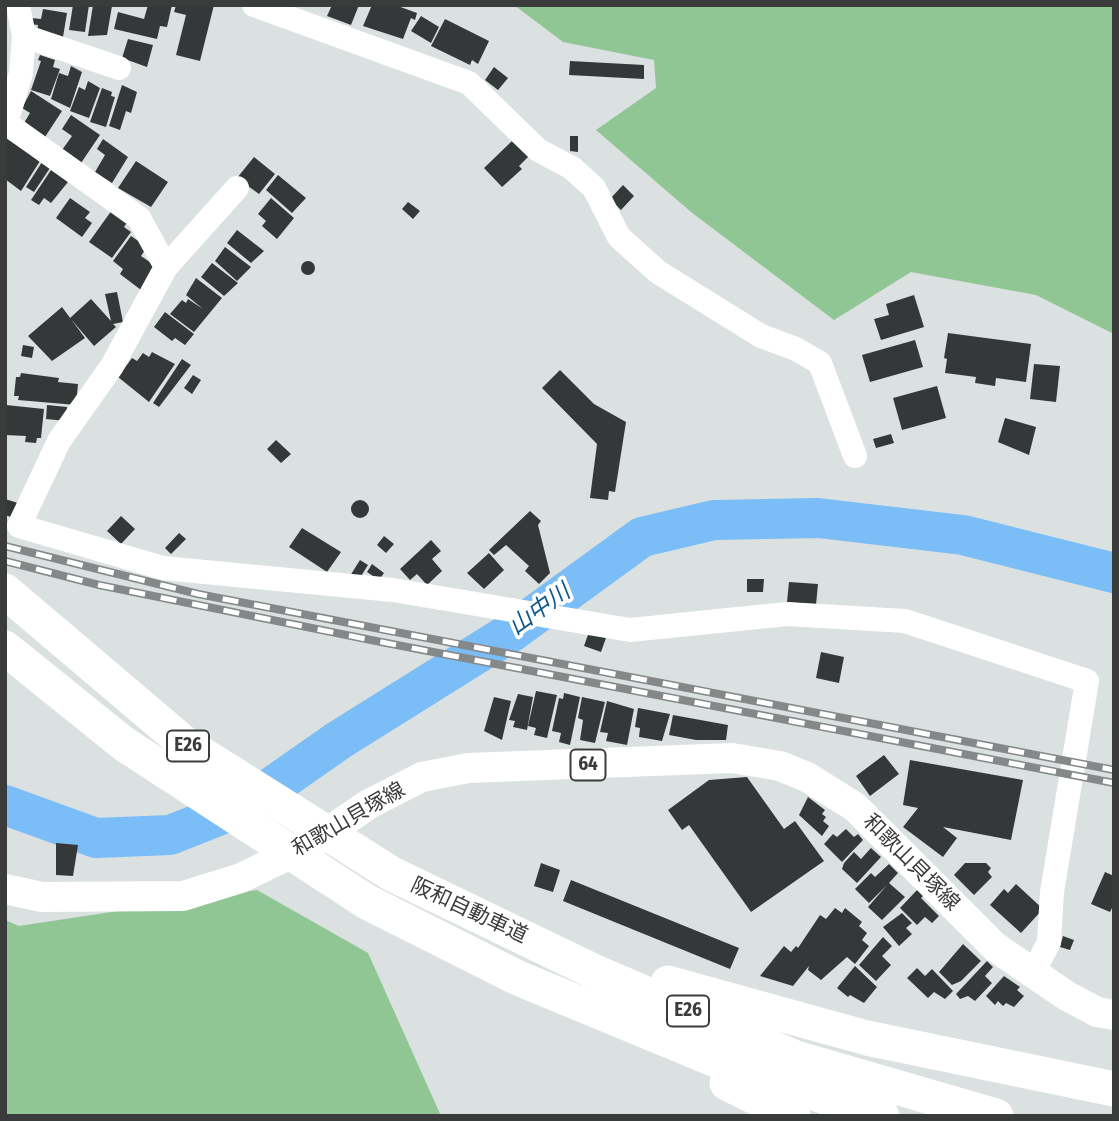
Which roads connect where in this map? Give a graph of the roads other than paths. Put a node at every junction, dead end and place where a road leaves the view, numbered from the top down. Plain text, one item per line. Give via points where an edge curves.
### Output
1 (18, 5) edge
2 (254, 5) edge
3 (24, 37) junction
4 (119, 68) dead end
5 (233, 204) dead end
6 (166, 267) junction
7 (855, 456) dead end
8 (5, 591) edge
9 (5, 648) edge
10 (392, 874) junction
11 (5, 889) edge
12 (1033, 973) junction
13 (518, 978) junction
14 (1114, 1015) edge
15 (1114, 1088) edge
16 (793, 1116) edge
17 (882, 1116) edge
18 (996, 1116) edge

1 - 3 street
2 - 7 street via 469,83 538,149 572,168 594,188 619,237 658,272 761,336 820,363
3 - 4 street
3 - 6 street via 22,73 6,123 139,218
5 - 6 street
6 - 12 street via 112,366 58,442 19,526 163,568 393,590 630,630 787,614 905,621 1087,681 1052,892 1049,942
8 - 10 highway, 阪和自動車道 / E26 via 184,743
9 - 13 highway, 阪和自動車道 / E26 via 124,744 367,902
10 - 15 highway via 663,982 867,1038
10 - 18 highway, 阪和自動車道 / E26 via 593,971 796,1058
11 - 12 main road, 和歌山貝塚線 / 64 via 41,897 183,896 241,878 309,845 369,804 422,777 468,768 732,758 780,766 855,807 995,947
12 - 14 main road, 和歌山貝塚線 / 64 via 1097,1012
13 - 16 highway
13 - 17 highway, 阪和自動車道 / E26 via 716,1060

